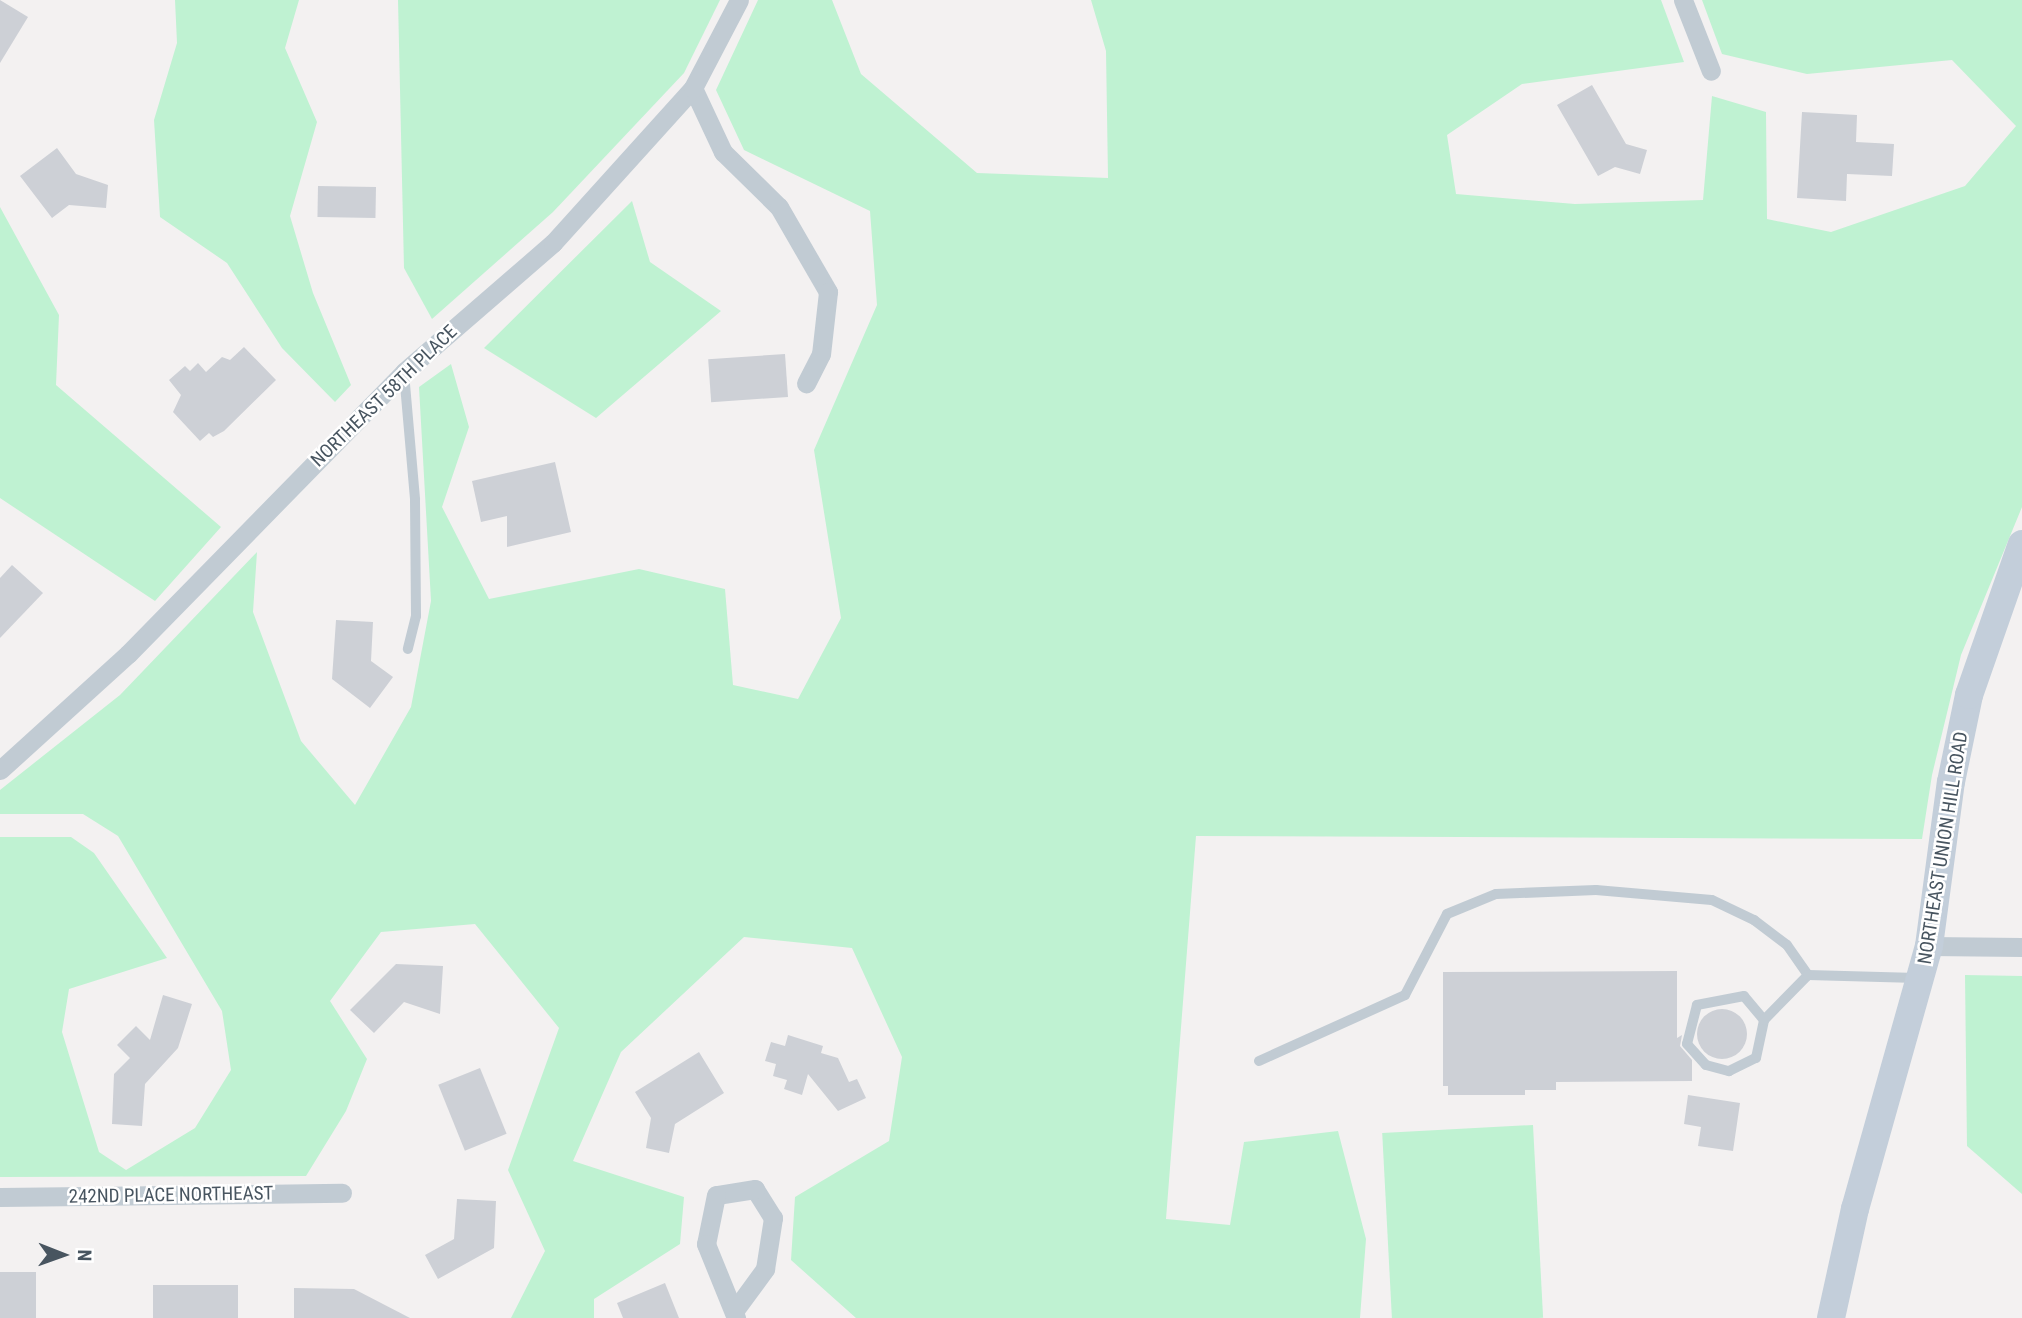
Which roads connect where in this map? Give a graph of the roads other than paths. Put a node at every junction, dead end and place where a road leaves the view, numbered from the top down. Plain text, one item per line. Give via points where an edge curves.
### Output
1 (739, 0) edge
2 (1683, 0) edge
3 (1711, 71) dead end
4 (693, 88) junction
5 (404, 372) junction
6 (806, 383) dead end
7 (2022, 544) edge
8 (408, 649) dead end
9 (0, 770) edge
10 (1929, 946) junction
11 (2022, 947) edge
12 (1808, 975) junction
13 (1921, 979) junction
14 (1764, 1020) junction
15 (1259, 1061) dead end
16 (342, 1193) dead end
17 (0, 1197) edge
18 (736, 1314) edge
19 (1831, 1318) edge

1 - 4 street, NORTHEAST 58TH PLACE
2 - 3 street
4 - 5 street, NORTHEAST 58TH PLACE via 553,243
4 - 6 street via 723,152 779,207 828,292 821,354
5 - 8 lane via 415,500 416,616
5 - 9 street, NORTHEAST 58TH PLACE via 128,654
7 - 10 street, NORTHEAST UNION HILL ROAD via 1990,629 1958,742
10 - 11 street
10 - 13 street, NORTHEAST UNION HILL ROAD
12 - 13 lane via 1898,974
12 - 14 lane
12 - 15 lane via 1787,945 1754,920 1712,900 1596,890 1496,894 1447,914 1405,995
13 - 19 street, NORTHEAST UNION HILL ROAD via 1855,1209
14 - 14 lane via 1756,1058 1729,1071 1706,1065 1687,1044 1697,1005 1744,996
16 - 17 street, 242ND PLACE NORTHEAST
18 - 18 street via 765,1269 774,1218 755,1189 716,1195 706,1244

